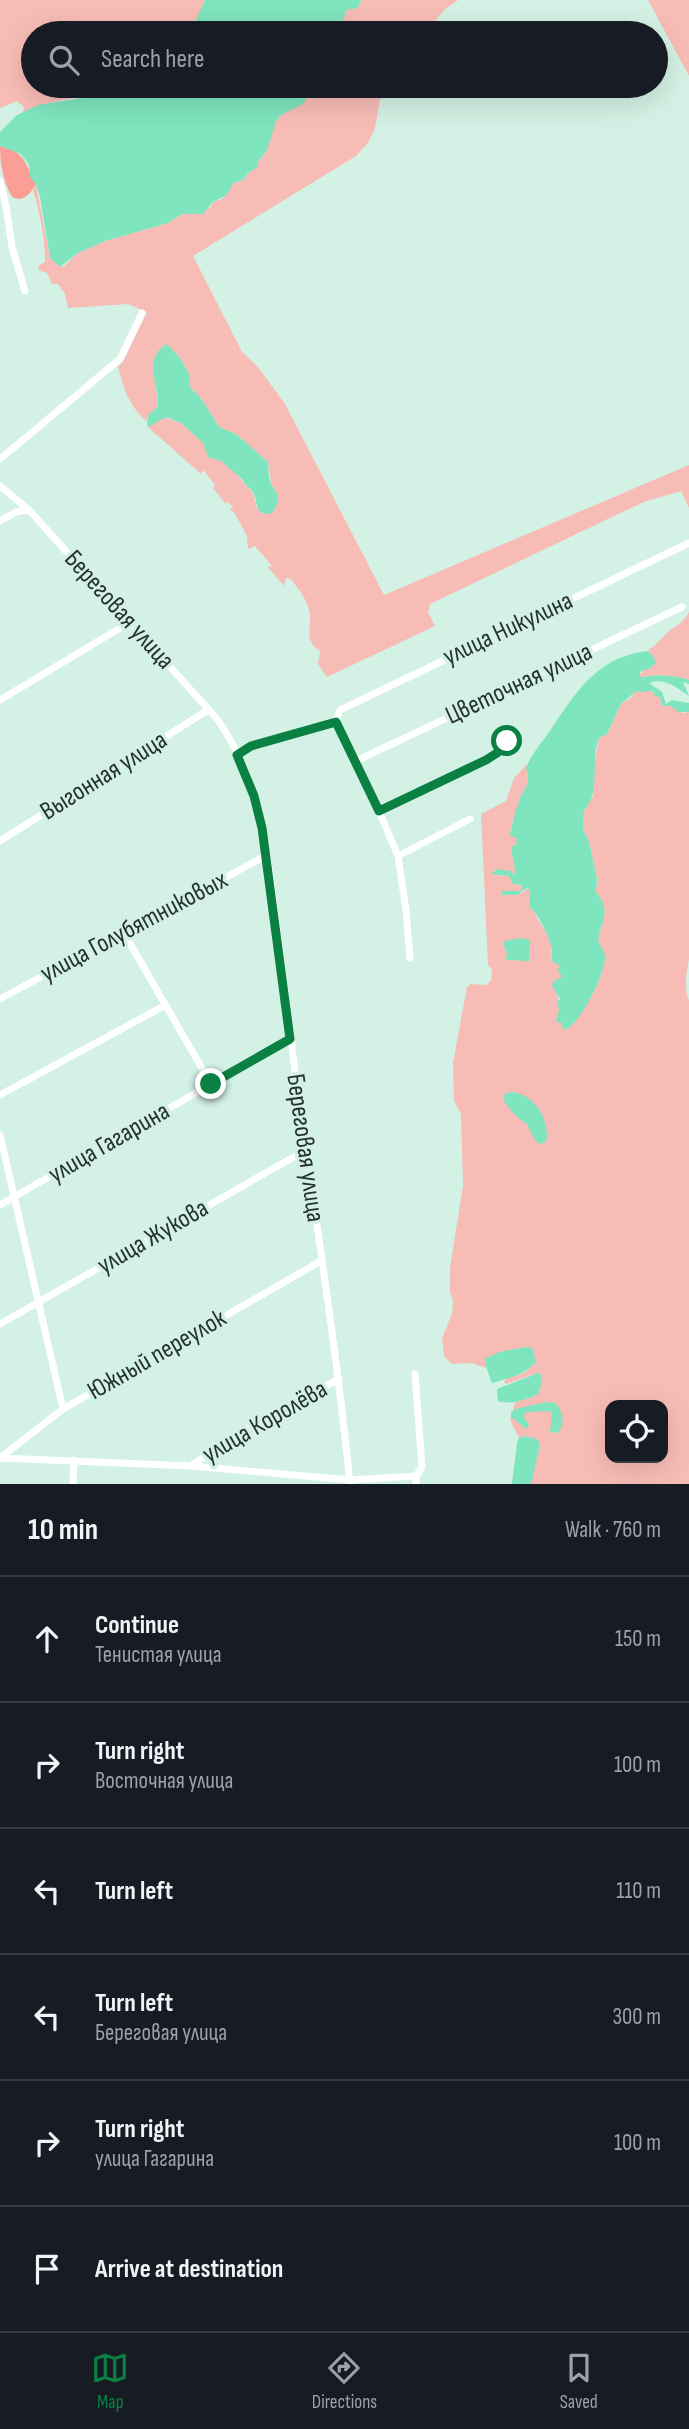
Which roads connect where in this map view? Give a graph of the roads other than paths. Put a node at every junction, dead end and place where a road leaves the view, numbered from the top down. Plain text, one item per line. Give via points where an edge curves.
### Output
1 (0, 181) edge
2 (25, 291) dead end
3 (142, 313) dead end
4 (0, 460) edge
5 (0, 486) edge
6 (29, 510) junction
7 (0, 520) edge
8 (689, 543) edge
9 (682, 607) dead end
10 (131, 622) junction
11 (0, 700) edge
12 (208, 710) junction
13 (336, 722) junction
14 (507, 741) dead end
15 (237, 755) junction
16 (356, 761) junction
17 (379, 811) junction
18 (470, 819) dead end
19 (0, 841) edge
20 (267, 855) junction
21 (398, 856) junction
22 (124, 933) junction
23 (410, 958) dead end
24 (0, 999) edge
25 (164, 1006) junction
26 (290, 1039) junction
27 (211, 1084) junction
28 (0, 1095) edge
29 (0, 1135) edge
30 (306, 1150) junction
31 (13, 1198) junction
32 (0, 1205) edge
33 (321, 1261) junction
34 (37, 1303) junction
35 (0, 1324) edge
36 (415, 1374) dead end
37 (339, 1379) junction
38 (63, 1409) junction
39 (0, 1458) edge
40 (74, 1460) junction
41 (191, 1466) junction
42 (416, 1480) edge
43 (350, 1482) edge
44 (73, 1484) edge

1 - 2 street
3 - 4 street via 120,359
5 - 6 street, Береговая улица
6 - 7 street
6 - 10 street, Береговая улица
8 - 13 street, улица Никулина via 340,710
9 - 16 street, Цветочная улица
10 - 11 street
10 - 12 street, Береговая улица
12 - 15 street, Береговая улица
12 - 19 street, Выгонная улица
13 - 15 street via 251,746
13 - 16 street
14 - 17 street via 486,760
15 - 20 street, Береговая улица via 254,796
16 - 17 street
17 - 21 street
18 - 21 street
20 - 22 street, улица Голубятниковых
20 - 26 street, Береговая улица
21 - 23 street
22 - 24 street, улица Голубятниковых
22 - 25 street
25 - 27 street
25 - 28 street
26 - 27 street, улица Гагарина
26 - 30 street, Береговая улица
27 - 31 street, улица Гагарина
29 - 31 street
30 - 33 street, Береговая улица
30 - 34 street, улица Жукова
31 - 32 street, улица Гагарина
31 - 34 street
33 - 37 street, Береговая улица
33 - 38 street, Южный переулок
34 - 35 street, улица Жукова
34 - 38 street
36 - 42 street via 422,1467
37 - 41 street, улица Королёва via 259,1421
37 - 43 street, Береговая улица
38 - 39 street, Южный переулок
39 - 40 street, улица Королёва
40 - 41 street, улица Королёва
40 - 44 street
41 - 43 street, улица Королёва
42 - 43 street, улица Королёва

